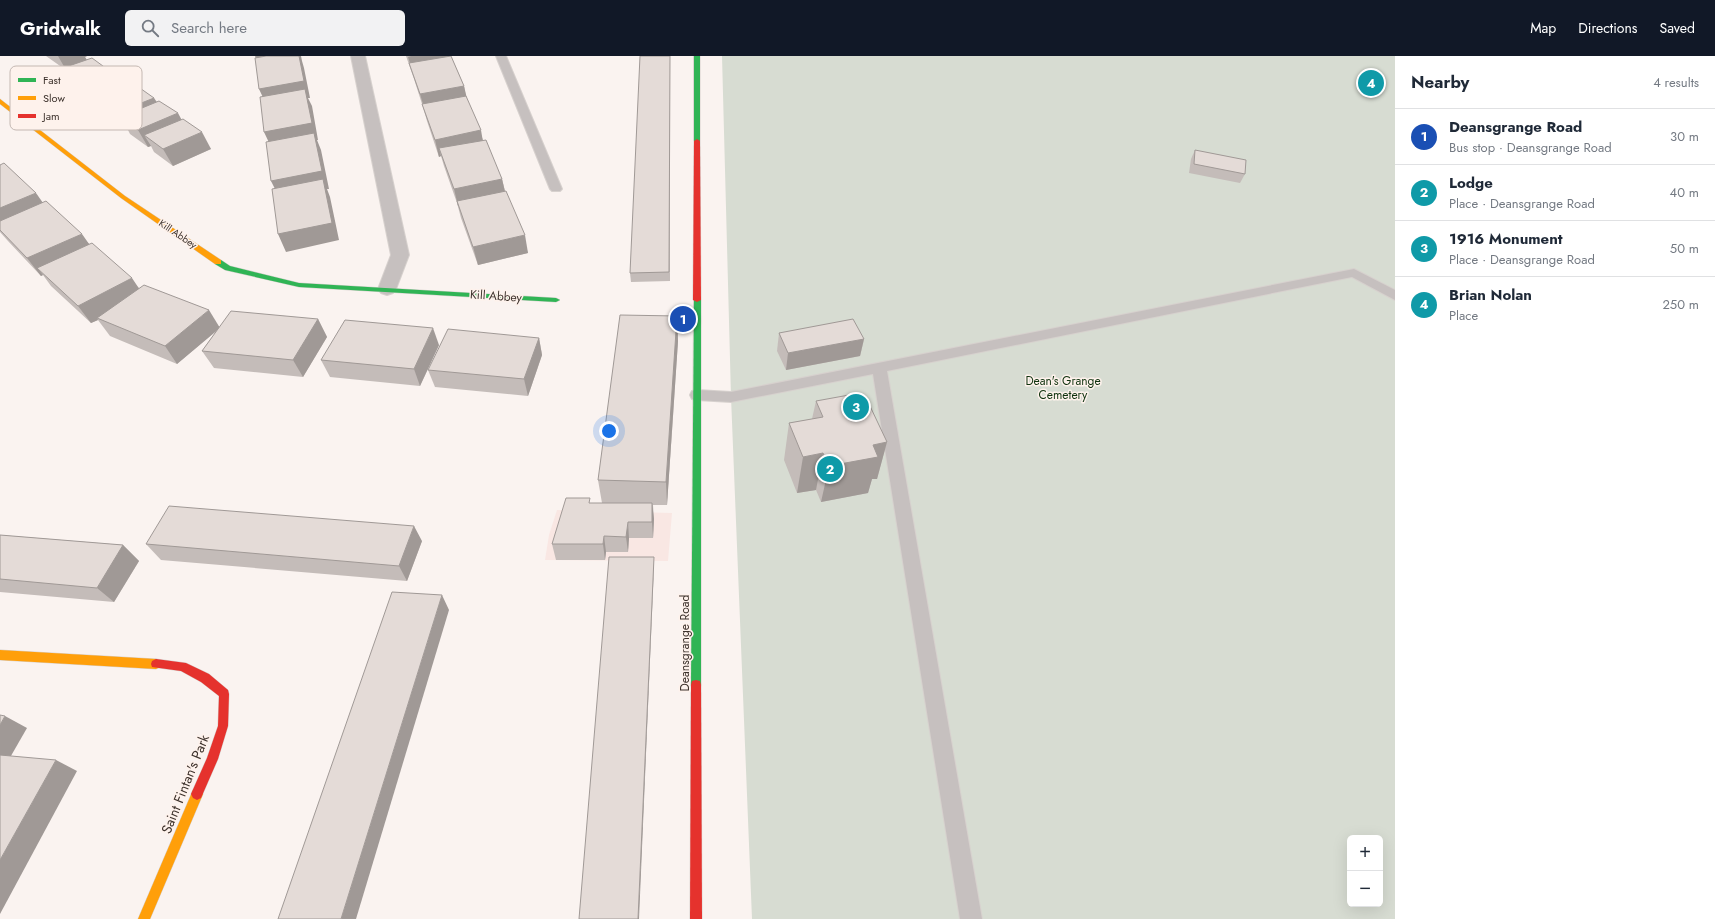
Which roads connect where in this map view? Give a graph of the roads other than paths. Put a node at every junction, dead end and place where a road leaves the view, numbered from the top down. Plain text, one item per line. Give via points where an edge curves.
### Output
1 (358, 56) edge
2 (501, 56) edge
3 (697, 56) edge
4 (0, 101) edge
5 (10, 109) edge
6 (37, 130) edge
7 (556, 189) dead end
8 (387, 289) junction
9 (1395, 296) edge
10 (556, 300) dead end
11 (879, 368) junction
12 (697, 395) junction
13 (0, 655) edge
14 (144, 919) edge
15 (696, 919) edge
16 (971, 919) edge

1 - 8 street via 400,255
2 - 7 lane
3 - 12 street, Deansgrange Road
4 - 5 street, Kill Abbey
6 - 8 street, Kill Abbey via 123,198 228,268 299,285
8 - 10 street, Kill Abbey
9 - 11 lane via 1354,274
11 - 12 lane via 731,396
11 - 16 lane
12 - 15 street, Deansgrange Road
13 - 14 street, Saint Fintan's Park via 182,666 205,678 224,694 223,726 212,759

